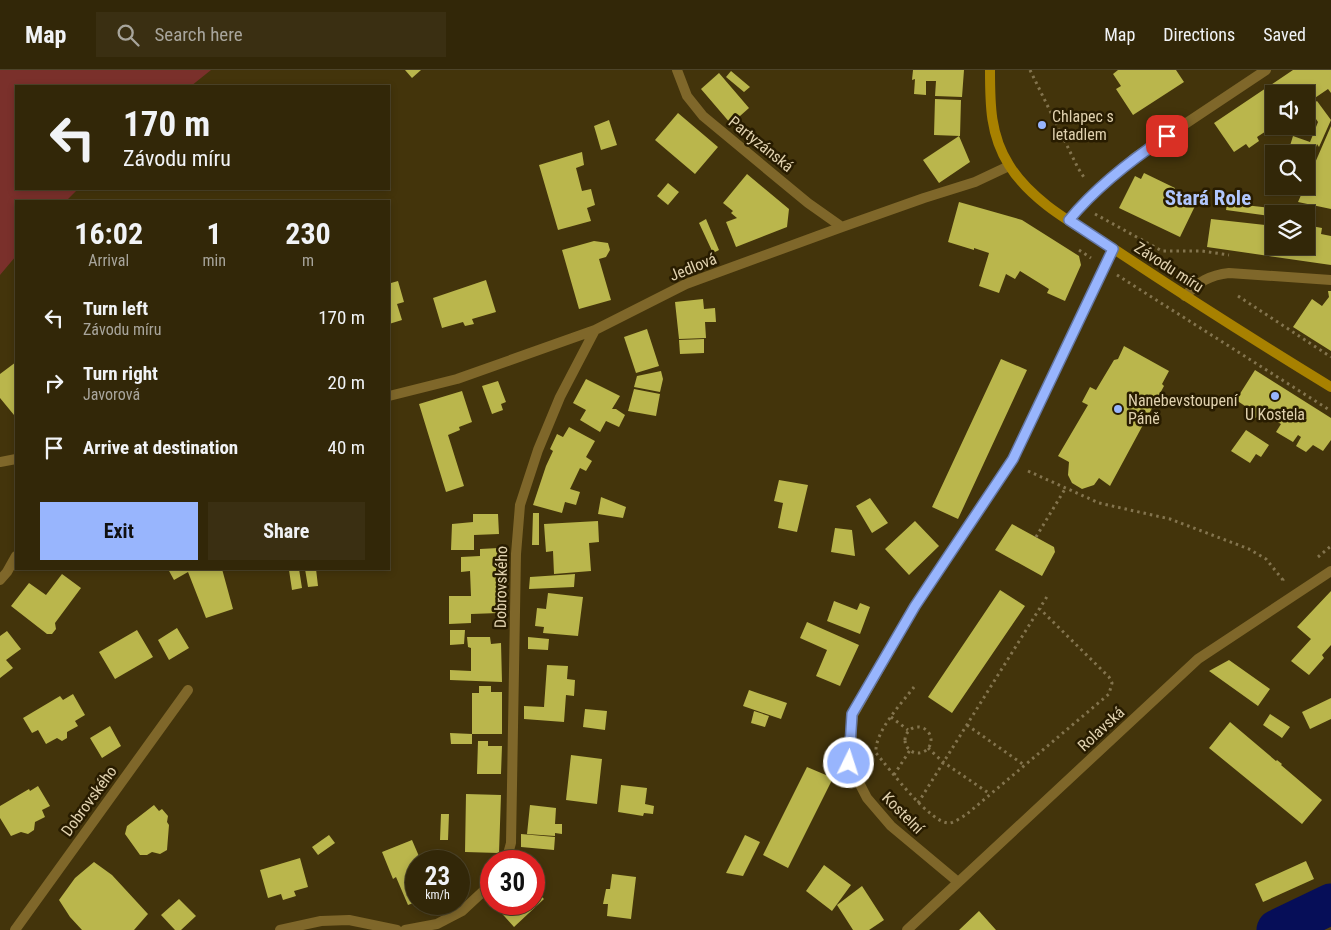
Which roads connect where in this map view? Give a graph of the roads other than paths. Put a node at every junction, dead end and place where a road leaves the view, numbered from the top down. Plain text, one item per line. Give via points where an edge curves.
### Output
1 (677, 70) edge
2 (990, 70) edge
3 (1266, 70) edge
4 (1009, 166) junction
5 (1069, 220) junction
6 (842, 227) junction
7 (1113, 249) junction
8 (1331, 280) edge
9 (1185, 296) junction
10 (596, 330) junction
11 (1331, 387) edge
12 (390, 396) edge
13 (15, 459) edge
14 (0, 462) edge
15 (15, 558) edge
16 (1331, 571) edge
17 (0, 580) edge
18 (188, 690) dead end
19 (509, 850) edge
20 (958, 882) junction
21 (480, 894) edge
22 (15, 930) edge
23 (280, 930) edge
24 (398, 930) edge
25 (405, 930) edge
26 (907, 930) edge

1 - 6 street, Partyzánská via 687,96 703,116
2 - 4 main road, Závodu míru via 992,124
3 - 5 street via 1134,158 1080,206
4 - 5 main road, Závodu míru via 1031,192
4 - 6 street, Jedlová via 975,182
5 - 7 main road, Závodu míru
6 - 10 street, Jedlová via 686,284
7 - 9 main road, Závodu míru
7 - 20 street, Kostelní via 1013,459 915,606 852,714 849,763 867,798 891,826
8 - 9 street via 1218,274 1203,280
9 - 11 main road, Závodu míru
10 - 12 street, Jedlová via 456,379
10 - 19 street, Dobrovského via 560,397 520,505
13 - 14 street
15 - 17 street
16 - 20 street, Rolavská via 1198,659
18 - 22 street, Dobrovského
20 - 26 street, Rolavská
21 - 25 street via 462,911 438,924
23 - 24 street via 321,921 349,920

